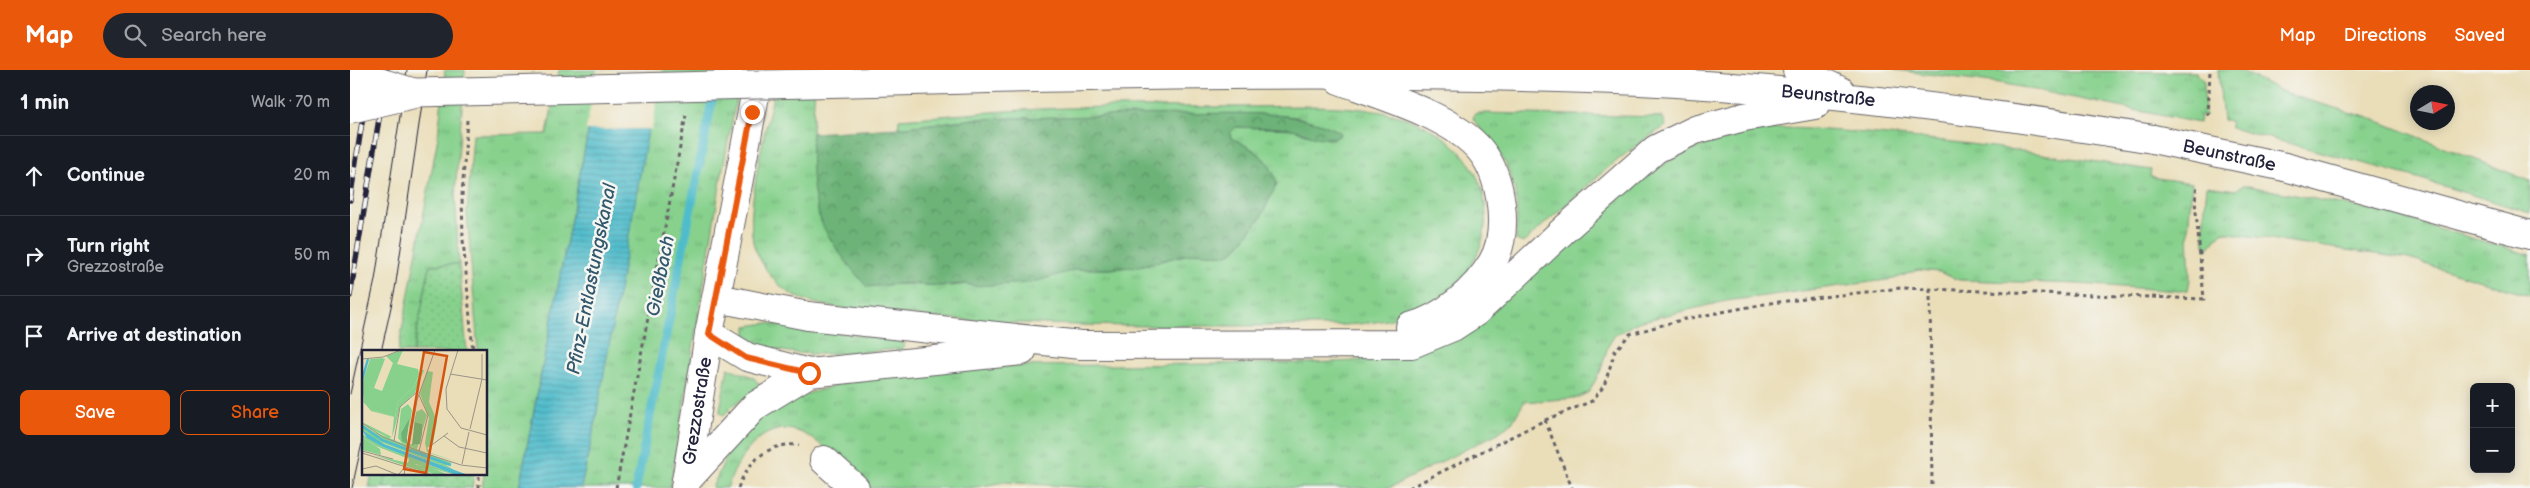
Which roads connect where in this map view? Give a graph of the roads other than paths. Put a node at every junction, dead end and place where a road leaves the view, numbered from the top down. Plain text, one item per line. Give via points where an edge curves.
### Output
1 (760, 70) edge
2 (1797, 70) edge
3 (1325, 71) edge
4 (350, 73) edge
5 (415, 93) junction
6 (350, 94) edge
7 (1856, 98) junction
8 (350, 109) edge
9 (2530, 235) edge
10 (717, 298) junction
11 (709, 334) junction
12 (1081, 345) junction
13 (1346, 346) junction
14 (809, 373) junction
15 (824, 460) road end
16 (686, 485) edge
17 (855, 488) edge

1 - 10 main road, Grezzostraße
2 - 7 main road
3 - 5 main road, Beunstraße, bridge
3 - 7 main road, Beunstraße via 1641,81
3 - 13 main road via 1417,109 1463,135 1481,151 1495,176 1502,200 1502,229 1493,261 1467,294 1422,324
4 - 5 main road, bridge
5 - 6 main road, bridge
5 - 8 main road, bridge
7 - 9 main road, Beunstraße, bridge via 2004,115 2153,139 2285,167
7 - 13 main road via 1744,117 1695,130 1656,149 1476,312 1453,327 1412,344
10 - 11 main road, Grezzostraße
10 - 12 main road via 808,316
11 - 14 main road via 746,358
11 - 16 main road, Grezzostraße
12 - 13 main road
12 - 14 main road
14 - 16 main road via 755,406
15 - 17 main road

